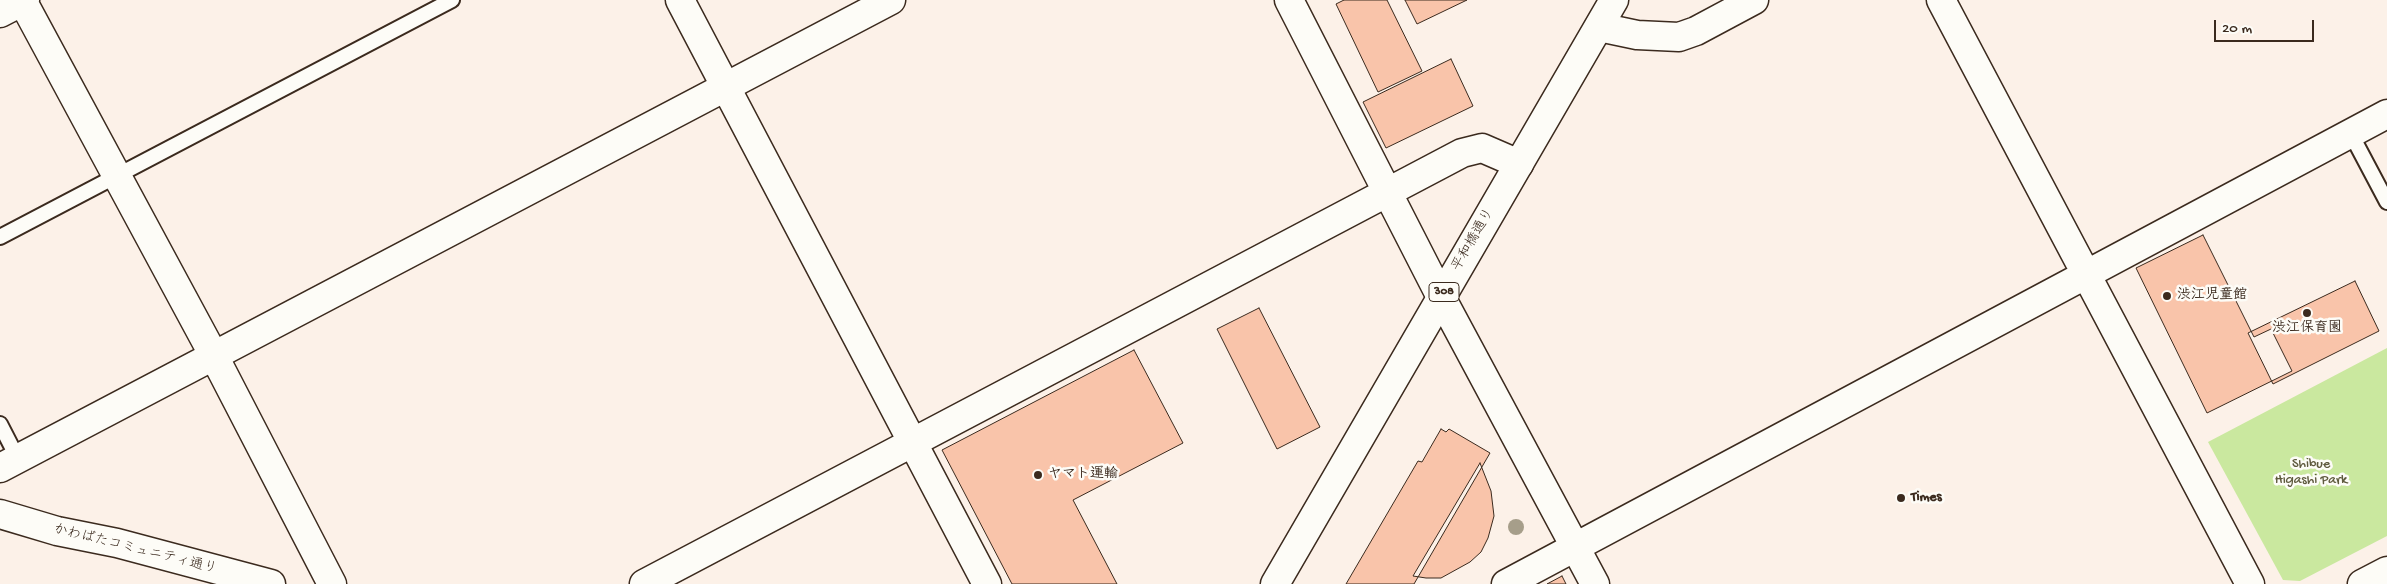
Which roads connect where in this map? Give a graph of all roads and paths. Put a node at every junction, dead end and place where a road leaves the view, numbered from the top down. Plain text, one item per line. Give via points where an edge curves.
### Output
1 (452, 0) edge
2 (680, 0) edge
3 (891, 0) edge
4 (1289, 0) edge
5 (1614, 0) edge
6 (1754, 0) edge
7 (1941, 0) edge
8 (17, 4) edge
9 (1598, 27) junction
10 (727, 87) junction
11 (2387, 114) edge
12 (2351, 134) junction
13 (1519, 164) junction
14 (116, 178) junction
15 (1387, 191) junction
16 (2387, 202) edge
17 (0, 237) edge
18 (2086, 274) junction
19 (1441, 297) junction
20 (214, 356) junction
21 (0, 424) edge
22 (913, 443) junction
23 (9, 464) edge
24 (0, 514) edge
25 (1576, 548) junction
26 (2387, 571) edge
27 (270, 584) edge
28 (332, 584) edge
29 (644, 584) edge
30 (987, 584) edge
31 (1275, 584) edge
32 (1506, 584) edge
33 (1595, 584) edge
34 (2250, 584) edge
35 (2362, 584) edge

1 - 14 lane
2 - 10 street
3 - 10 street
4 - 15 street
5 - 9 street, 平和橋通り / 308
6 - 9 street via 1679,37 1638,35
7 - 18 street
8 - 14 street
9 - 13 street, 平和橋通り / 308
10 - 20 street
10 - 22 street
11 - 12 street
12 - 16 lane
12 - 18 street
13 - 15 street via 1482,148 1462,153
13 - 19 street, 平和橋通り / 308
14 - 17 lane
14 - 20 street
15 - 19 street
15 - 22 street
18 - 25 street
18 - 34 street
19 - 25 street
19 - 31 street, 平和橋通り / 308
20 - 23 street
20 - 28 street
21 - 23 lane
22 - 29 street
22 - 30 street
24 - 27 street, かわばたコミュニティ通り
25 - 32 street
25 - 33 street
26 - 35 street

